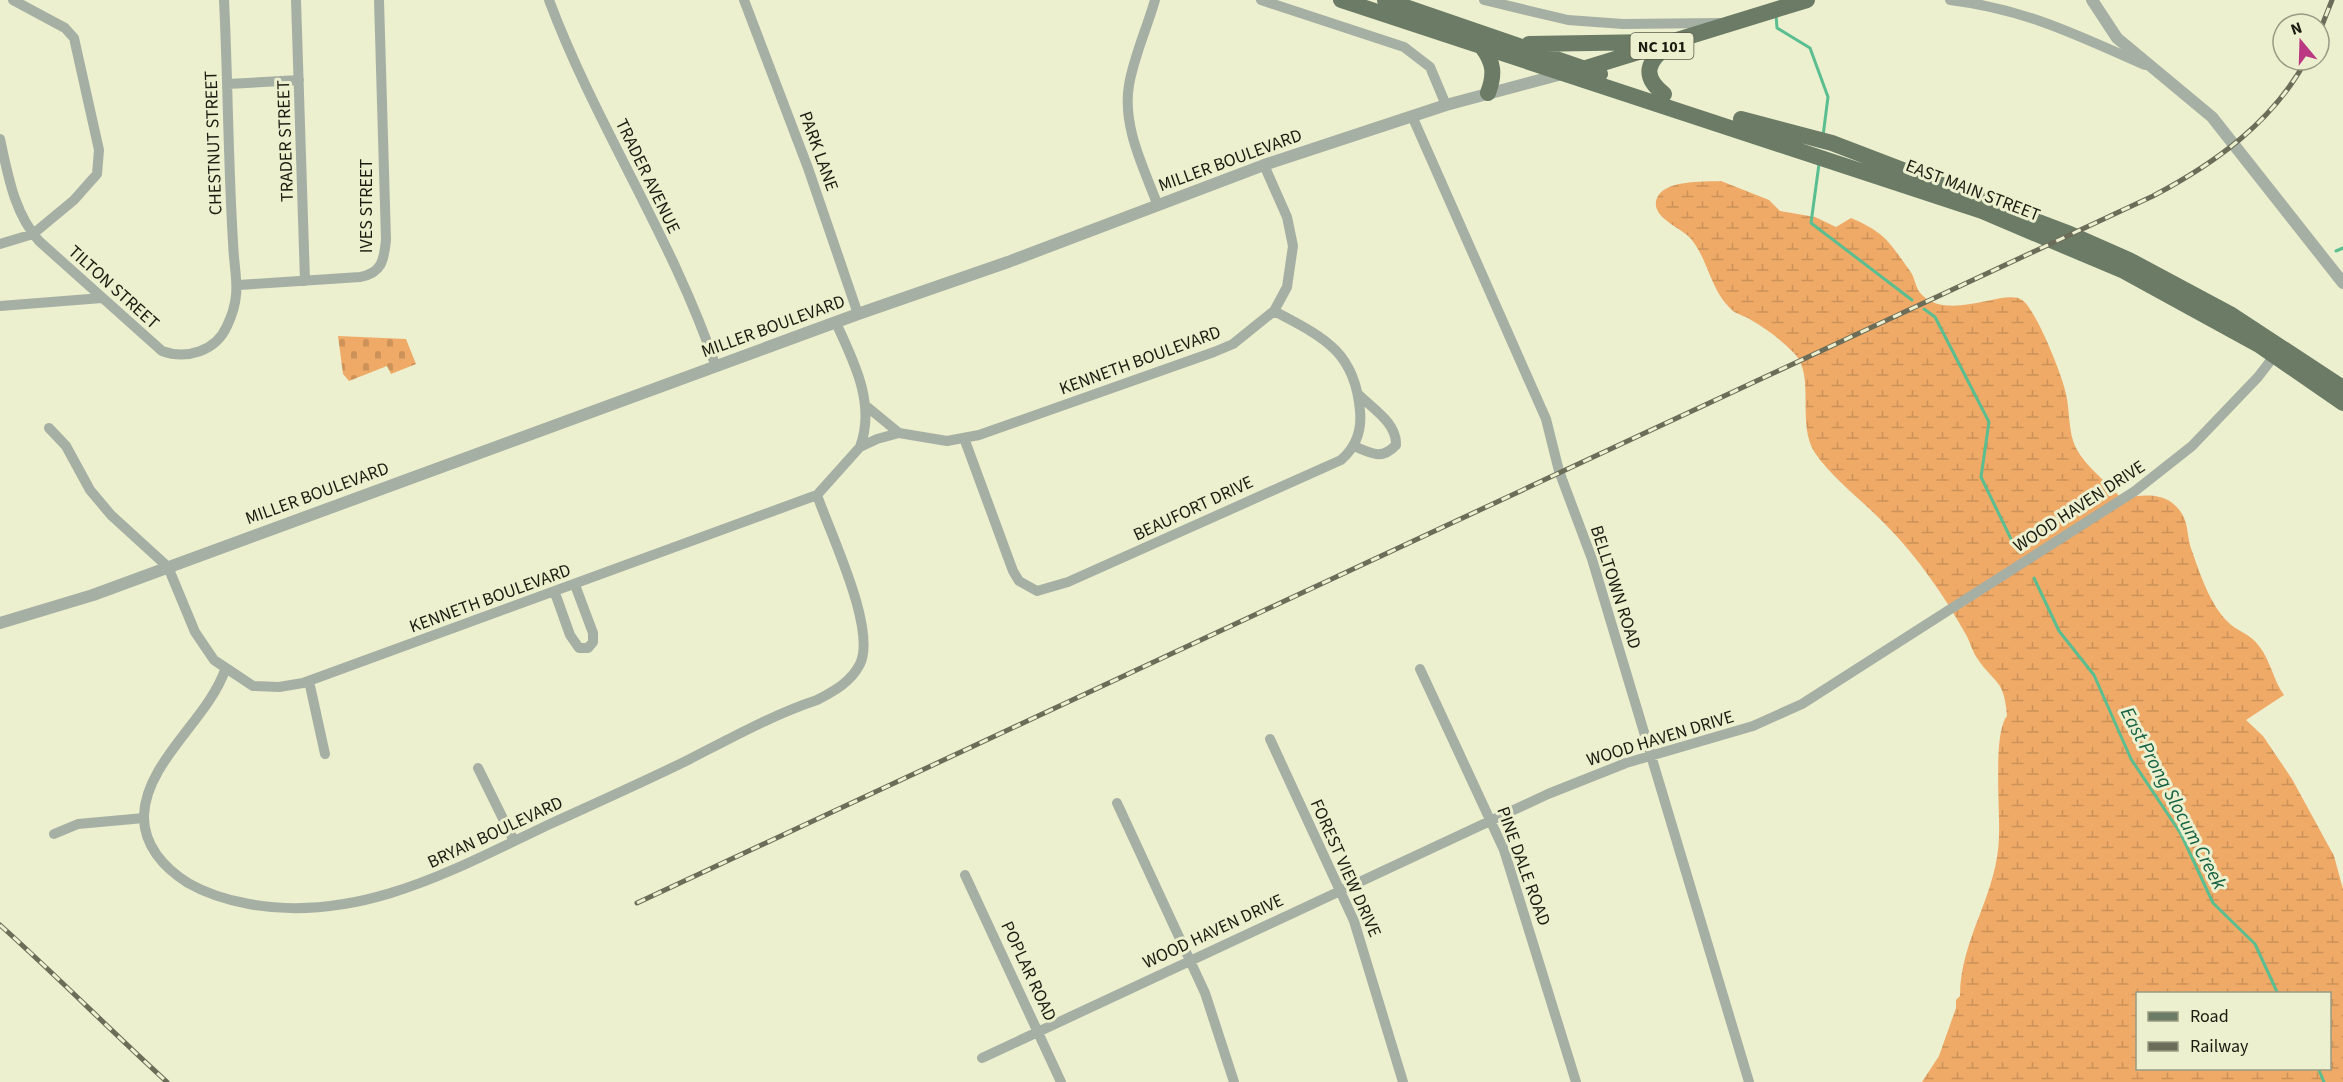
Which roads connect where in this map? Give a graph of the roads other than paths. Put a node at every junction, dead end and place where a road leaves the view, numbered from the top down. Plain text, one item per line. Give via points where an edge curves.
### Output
1 (13, 0) edge
2 (224, 0) edge
3 (296, 0) edge
4 (379, 0) edge
5 (549, 0) edge
6 (744, 0) edge
7 (1155, 0) edge
8 (1261, 0) edge
9 (1341, 0) edge
10 (1385, 0) edge
11 (1484, 0) edge
12 (1807, 0) edge
13 (1950, 0) edge
14 (2092, 0) edge
15 (1727, 24) junction
16 (1675, 42) junction
17 (1518, 45) junction
18 (1482, 47) junction
19 (2153, 68) junction
20 (1585, 69) junction
21 (1562, 74) junction
22 (299, 80) junction
23 (228, 84) junction
24 (1488, 93) junction
25 (1664, 94) junction
26 (1446, 105) junction
27 (1412, 116) junction
28 (0, 139) edge
29 (1823, 149) junction
30 (1264, 165) junction
31 (1158, 206) junction
32 (33, 234) junction
33 (0, 244) edge
34 (305, 281) junction
35 (2343, 283) edge
36 (239, 285) junction
37 (102, 298) junction
38 (0, 306) edge
39 (1274, 311) junction
40 (858, 314) junction
41 (836, 323) junction
42 (2279, 351) junction
43 (716, 367) junction
44 (2343, 388) edge
45 (1358, 394) junction
46 (2343, 403) edge
47 (865, 405) junction
48 (49, 428) dead end
49 (898, 433) junction
50 (964, 438) junction
51 (860, 447) junction
52 (1354, 447) junction
53 (817, 495) junction
54 (168, 567) junction
55 (575, 585) junction
56 (555, 593) junction
57 (0, 623) edge
58 (1420, 669) dead end
59 (225, 670) junction
60 (309, 681) junction
61 (1270, 739) dead end
62 (325, 754) dead end
63 (1651, 756) junction
64 (478, 768) dead end
65 (1116, 803) dead end
66 (144, 819) junction
67 (1491, 821) junction
68 (54, 834) dead end
69 (514, 841) junction
70 (965, 875) dead end
71 (1340, 891) junction
72 (1191, 960) junction
73 (1039, 1031) junction
74 (982, 1058) dead end
75 (1061, 1082) edge
76 (1234, 1082) edge
77 (1403, 1082) edge
78 (1576, 1082) edge
79 (1749, 1082) edge

1 - 32 street via 65,28 74,38 100,158 93,182
2 - 23 street, CHESTNUT STREET
3 - 22 street, TRADER STREET
4 - 34 street, IVES STREET via 386,240 383,260 378,270 367,276
5 - 43 street, TRADER AVENUE via 568,51 689,296
6 - 40 street, PARK LANE
7 - 31 street via 1133,66 1128,97 1135,144
8 - 26 street via 1404,47 1430,67
9 - 18 main road, EAST MAIN STREET
10 - 17 main road, EAST MAIN STREET
11 - 15 street via 1539,15 1595,22
12 - 15 main road, NC 101
13 - 19 street via 2006,9 2047,21
14 - 19 street via 2116,38
15 - 16 main road, NC 101
16 - 17 main road
16 - 20 main road, NC 101
16 - 25 main road via 1655,56 1649,69 1650,80
17 - 20 main road, EAST MAIN STREET
18 - 21 main road, EAST MAIN STREET
18 - 24 main road via 1493,71
19 - 35 street via 2212,117
20 - 21 main road, NC 101
20 - 25 main road, EAST MAIN STREET
21 - 24 street, MILLER BOULEVARD
21 - 29 main road, EAST MAIN STREET
22 - 23 street
22 - 34 street, TRADER STREET
23 - 36 street, CHESTNUT STREET via 232,242
24 - 26 street, MILLER BOULEVARD
25 - 29 main road, EAST MAIN STREET
26 - 27 street, MILLER BOULEVARD
27 - 30 street, MILLER BOULEVARD
27 - 63 street, BELLTOWN ROAD via 1546,419 1559,471 1592,559
28 - 32 street, TILTON STREET via 16,207
29 - 42 main road, EAST MAIN STREET via 2124,271
30 - 31 street, MILLER BOULEVARD
30 - 39 street, KENNETH BOULEVARD via 1287,217 1293,246 1287,287
31 - 40 street, MILLER BOULEVARD
32 - 33 street
32 - 37 street, TILTON STREET
34 - 36 street, IVES STREET
36 - 37 street, TILTON STREET via 223,335 204,350 178,356 156,347
37 - 38 street
39 - 45 street via 1314,333 1338,352 1352,371
39 - 50 street, KENNETH BOULEVARD via 1233,344 1214,352
40 - 41 street, MILLER BOULEVARD
41 - 43 street, MILLER BOULEVARD
41 - 47 street via 861,381
42 - 44 main road, EAST MAIN STREET
42 - 46 main road, EAST MAIN STREET
42 - 63 street, WOOD HAVEN DRIVE via 2192,446 2120,502 1802,704 1753,726
43 - 54 street, MILLER BOULEVARD
45 - 52 street via 1360,423
45 - 52 street via 1392,426 1396,445 1380,456
47 - 49 street
47 - 51 street via 865,433
48 - 54 street via 66,447 104,507
49 - 50 street, KENNETH BOULEVARD via 947,441
49 - 51 street, KENNETH BOULEVARD
50 - 52 street, BEAUFORT DRIVE via 1013,572 1019,581 1036,591 1068,582 1341,460
51 - 53 street, KENNETH BOULEVARD
53 - 55 street, KENNETH BOULEVARD
53 - 69 street, BRYAN BOULEVARD via 863,625 864,651 852,675 818,700
54 - 57 street, MILLER BOULEVARD
54 - 59 street, KENNETH BOULEVARD via 200,642
55 - 56 street, KENNETH BOULEVARD
55 - 56 street via 593,633 588,648 579,648 572,641
56 - 60 street, KENNETH BOULEVARD
58 - 67 street, PINE DALE ROAD
59 - 60 street, KENNETH BOULEVARD via 253,686 291,687
59 - 66 street, BRYAN BOULEVARD via 156,777
60 - 62 street
61 - 71 street, FOREST VIEW DRIVE
63 - 67 street, WOOD HAVEN DRIVE via 1565,787
63 - 79 street, BELLTOWN ROAD
64 - 69 street
65 - 72 street
66 - 68 street via 78,824
66 - 69 street, BRYAN BOULEVARD via 153,851 185,881 222,898 278,908 320,908 373,900 431,880
67 - 71 street, WOOD HAVEN DRIVE
67 - 78 street, PINE DALE ROAD via 1516,884
70 - 73 street, POPLAR ROAD
71 - 72 street, WOOD HAVEN DRIVE
71 - 77 street, FOREST VIEW DRIVE via 1354,921
72 - 73 street, WOOD HAVEN DRIVE
72 - 76 street
73 - 74 street, WOOD HAVEN DRIVE
73 - 75 street, POPLAR ROAD

